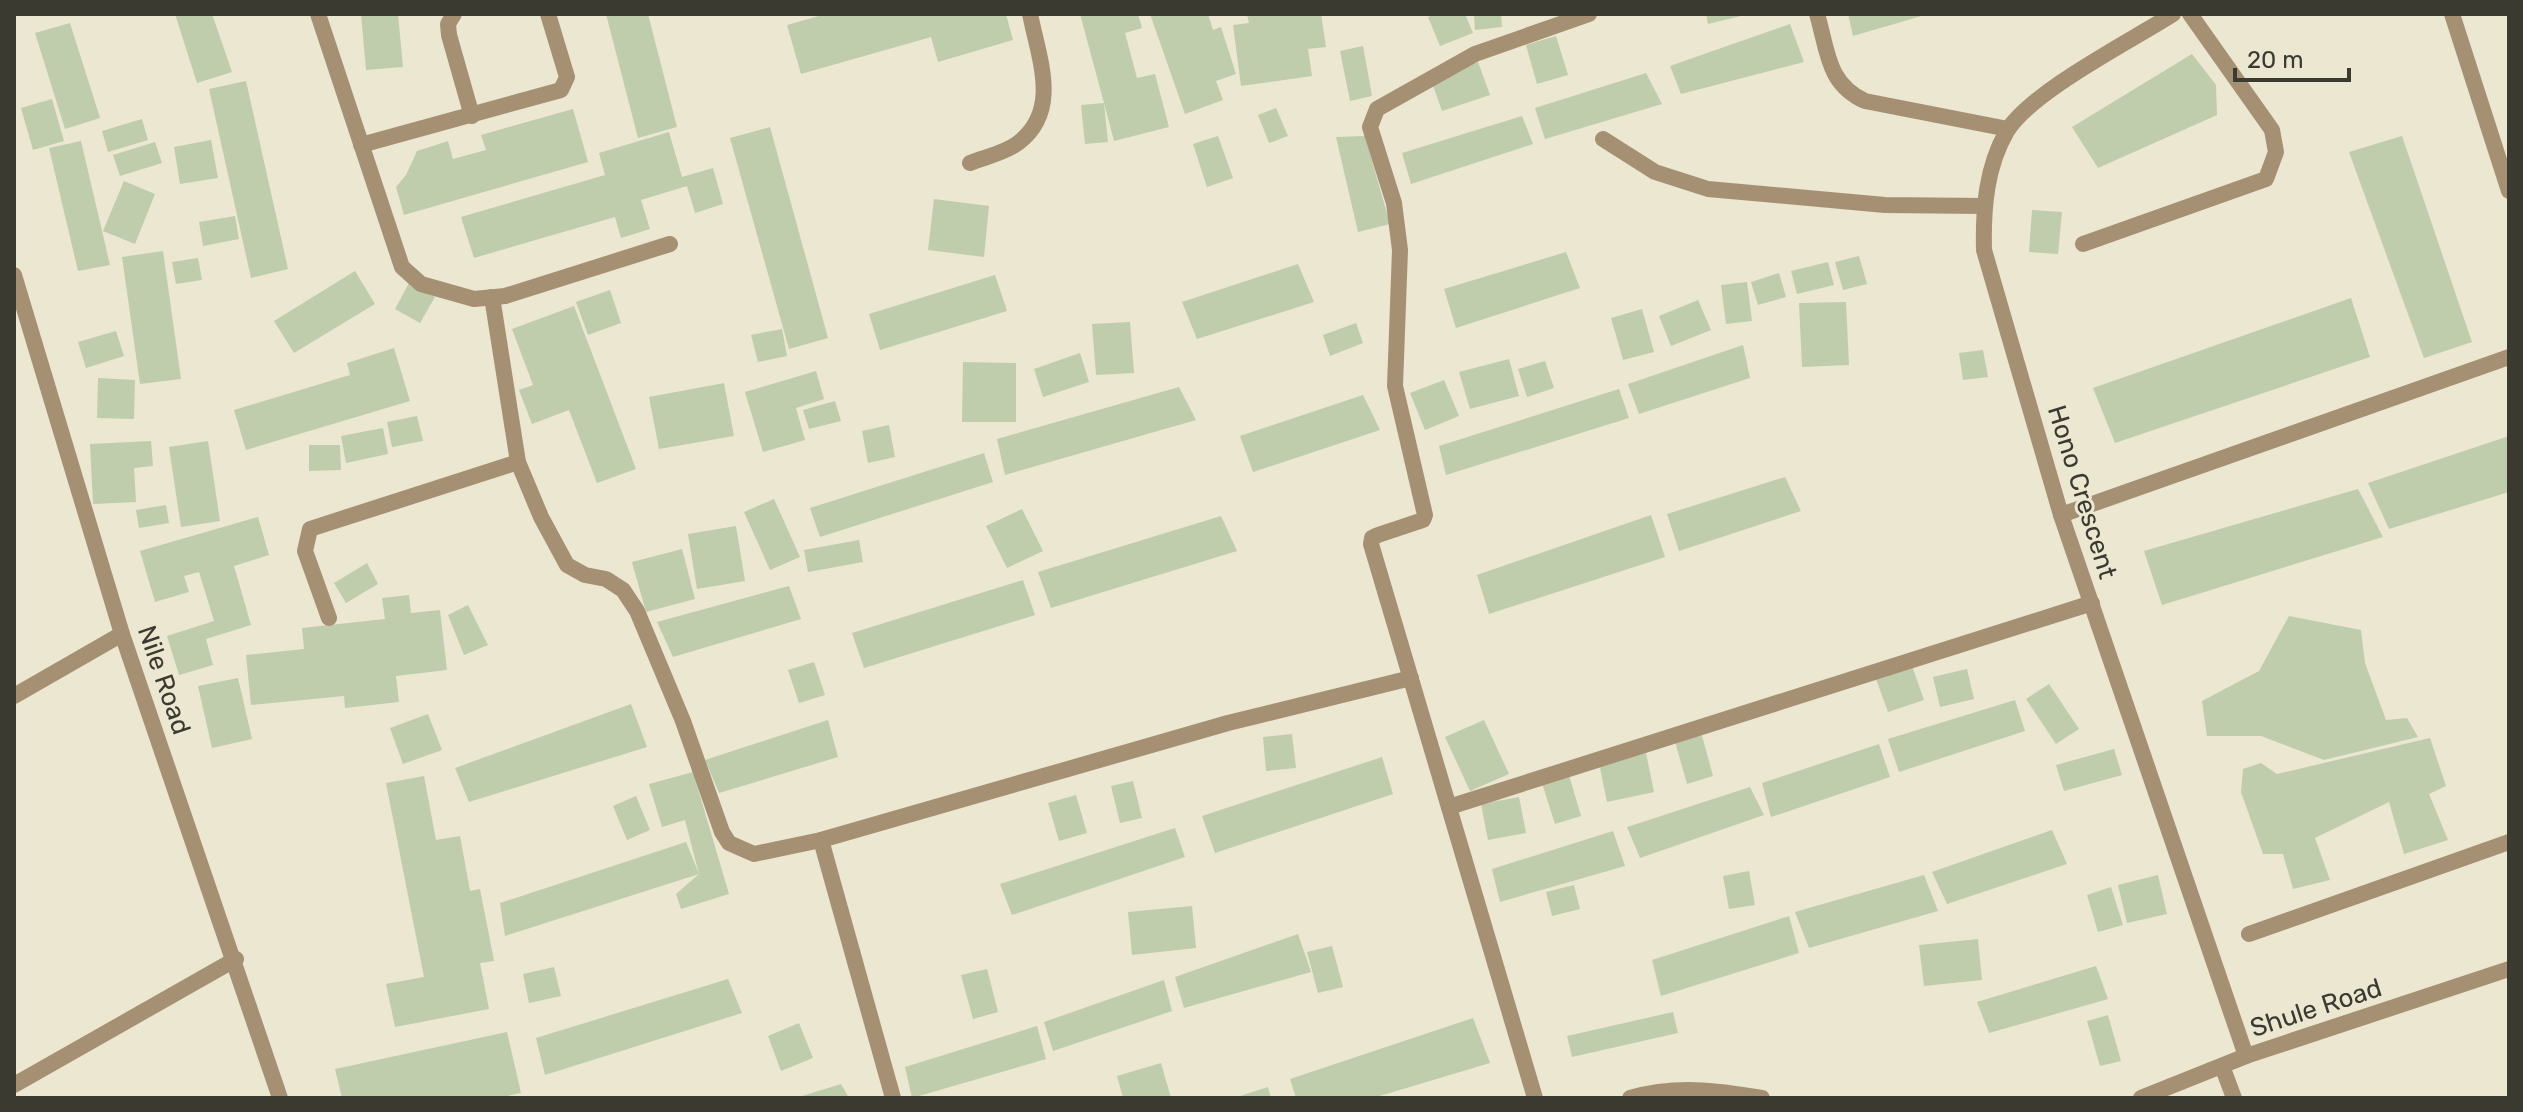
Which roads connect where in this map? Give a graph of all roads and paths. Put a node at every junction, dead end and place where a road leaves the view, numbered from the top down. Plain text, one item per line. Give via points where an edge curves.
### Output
1 (318, 14) edge
2 (454, 14) edge
3 (548, 14) edge
4 (1030, 14) edge
5 (1589, 14) edge
6 (1817, 14) edge
7 (2173, 14) edge
8 (2190, 14) edge
9 (2452, 14) edge
10 (2149, 21) edge
11 (472, 116) junction
12 (2008, 129) junction
13 (1603, 139) dead end
14 (361, 145) junction
15 (970, 163) dead end
16 (2509, 191) edge
17 (1983, 206) junction
18 (670, 244) dead end
19 (2083, 244) dead end
20 (14, 275) edge
21 (492, 297) junction
22 (2509, 357) edge
23 (518, 462) junction
24 (2061, 515) junction
25 (2092, 603) junction
26 (329, 618) dead end
27 (122, 634) junction
28 (1411, 678) junction
29 (14, 696) edge
30 (1449, 807) junction
31 (821, 840) junction
32 (2509, 842) edge
33 (2249, 934) dead end
34 (236, 959) junction
35 (2509, 969) edge
36 (2246, 1056) junction
37 (2222, 1066) junction
38 (14, 1085) edge
39 (280, 1098) edge
40 (893, 1098) edge
41 (1535, 1098) edge
42 (1630, 1098) edge
43 (1762, 1098) edge
44 (2141, 1098) edge
45 (2234, 1098) edge

1 - 14 street
2 - 11 street via 449,35
3 - 11 street via 567,77 565,86
4 - 15 street via 1045,88 1044,109 1016,145
5 - 28 street via 1475,54 1377,109 1371,119 1394,203 1400,250 1395,386 1425,515 1378,535 1371,544
6 - 12 street via 1836,80 1845,92 1865,101
7 - 10 street, Hono Crescent
8 - 19 street via 2272,130 2276,152 2266,179
9 - 16 street
10 - 12 street, Hono Crescent via 2039,98
11 - 14 street
12 - 17 street, Hono Crescent
13 - 17 street via 1655,172 1708,189 1885,205
14 - 21 street via 402,267 421,284 449,295
17 - 24 street, Hono Crescent via 1984,250
18 - 21 street
20 - 27 street, Nile Road
21 - 23 street
22 - 24 street
23 - 26 street via 310,529 305,551
23 - 31 street via 567,565 623,590 637,611 729,843 754,854
24 - 25 street, Hono Crescent
25 - 30 street
25 - 36 street, Hono Crescent
27 - 29 street
27 - 34 street, Nile Road
28 - 30 street
28 - 31 street via 1228,723
30 - 41 street
31 - 40 street
32 - 33 street
34 - 38 street
34 - 39 street, Nile Road
35 - 36 street, Shule Road
36 - 37 street, Shule Road
37 - 44 street, Shule Road
37 - 45 street
42 - 43 street via 1703,1088

